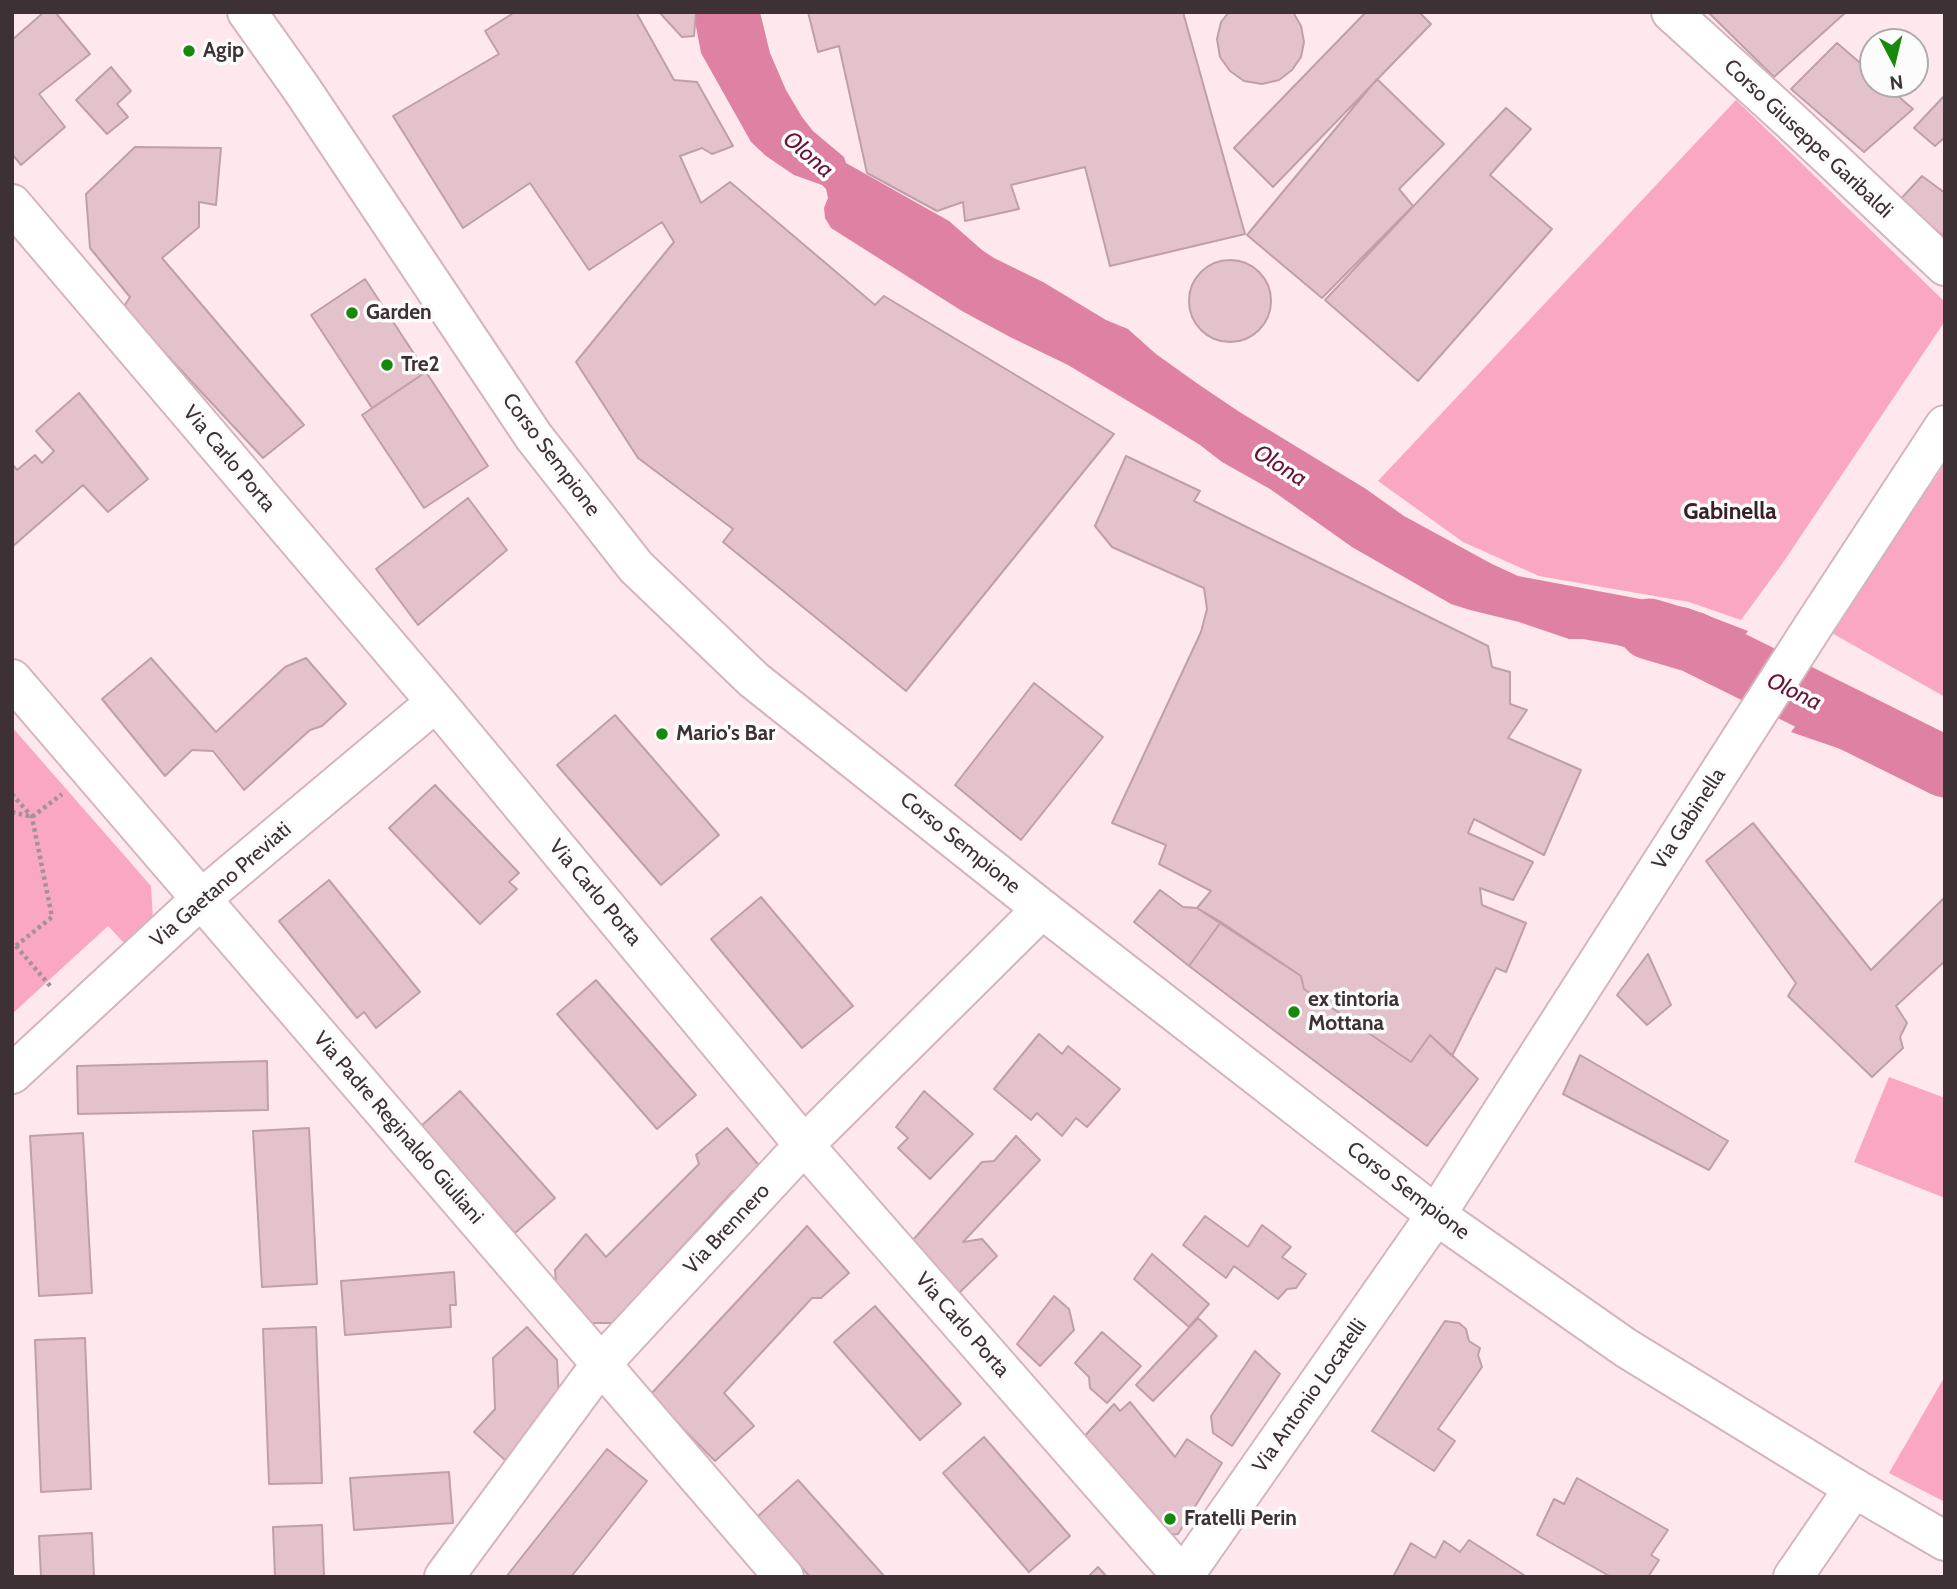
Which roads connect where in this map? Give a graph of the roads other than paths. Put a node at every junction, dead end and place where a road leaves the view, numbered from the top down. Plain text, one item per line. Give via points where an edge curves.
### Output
1 (247, 12) edge
2 (1671, 12) edge
3 (12, 204) edge
4 (1945, 266) edge
5 (1945, 425) edge
6 (12, 679) edge
7 (436, 702) junction
8 (201, 899) junction
9 (1042, 909) junction
10 (12, 1074) edge
11 (804, 1145) junction
12 (1436, 1215) junction
13 (601, 1364) junction
14 (1854, 1488) junction
15 (1945, 1541) edge
16 (444, 1577) edge
17 (784, 1577) edge
18 (1183, 1577) edge
19 (1793, 1577) edge

1 - 9 street, Corso Sempione via 534,438 636,567 754,680
2 - 4 street, Corso Giuseppe Garibaldi
3 - 7 street, Via Carlo Porta
5 - 12 street, Via Gabinella
6 - 8 street, Via Padre Reginaldo Giuliani
7 - 8 street, Via Gaetano Previati
7 - 11 street, Via Carlo Porta
8 - 10 street, Via Gaetano Previati
8 - 13 street, Via Padre Reginaldo Giuliani
9 - 11 street, Via Brennero
9 - 12 street, Corso Sempione
11 - 13 street, Via Brennero
11 - 18 street, Via Carlo Porta
12 - 14 street, Corso Sempione via 1626,1348
12 - 18 street, Via Antonio Locatelli
13 - 16 street, Via Brennero
13 - 17 street, Via Padre Reginaldo Giuliani
14 - 15 street, Corso Sempione
14 - 19 street

